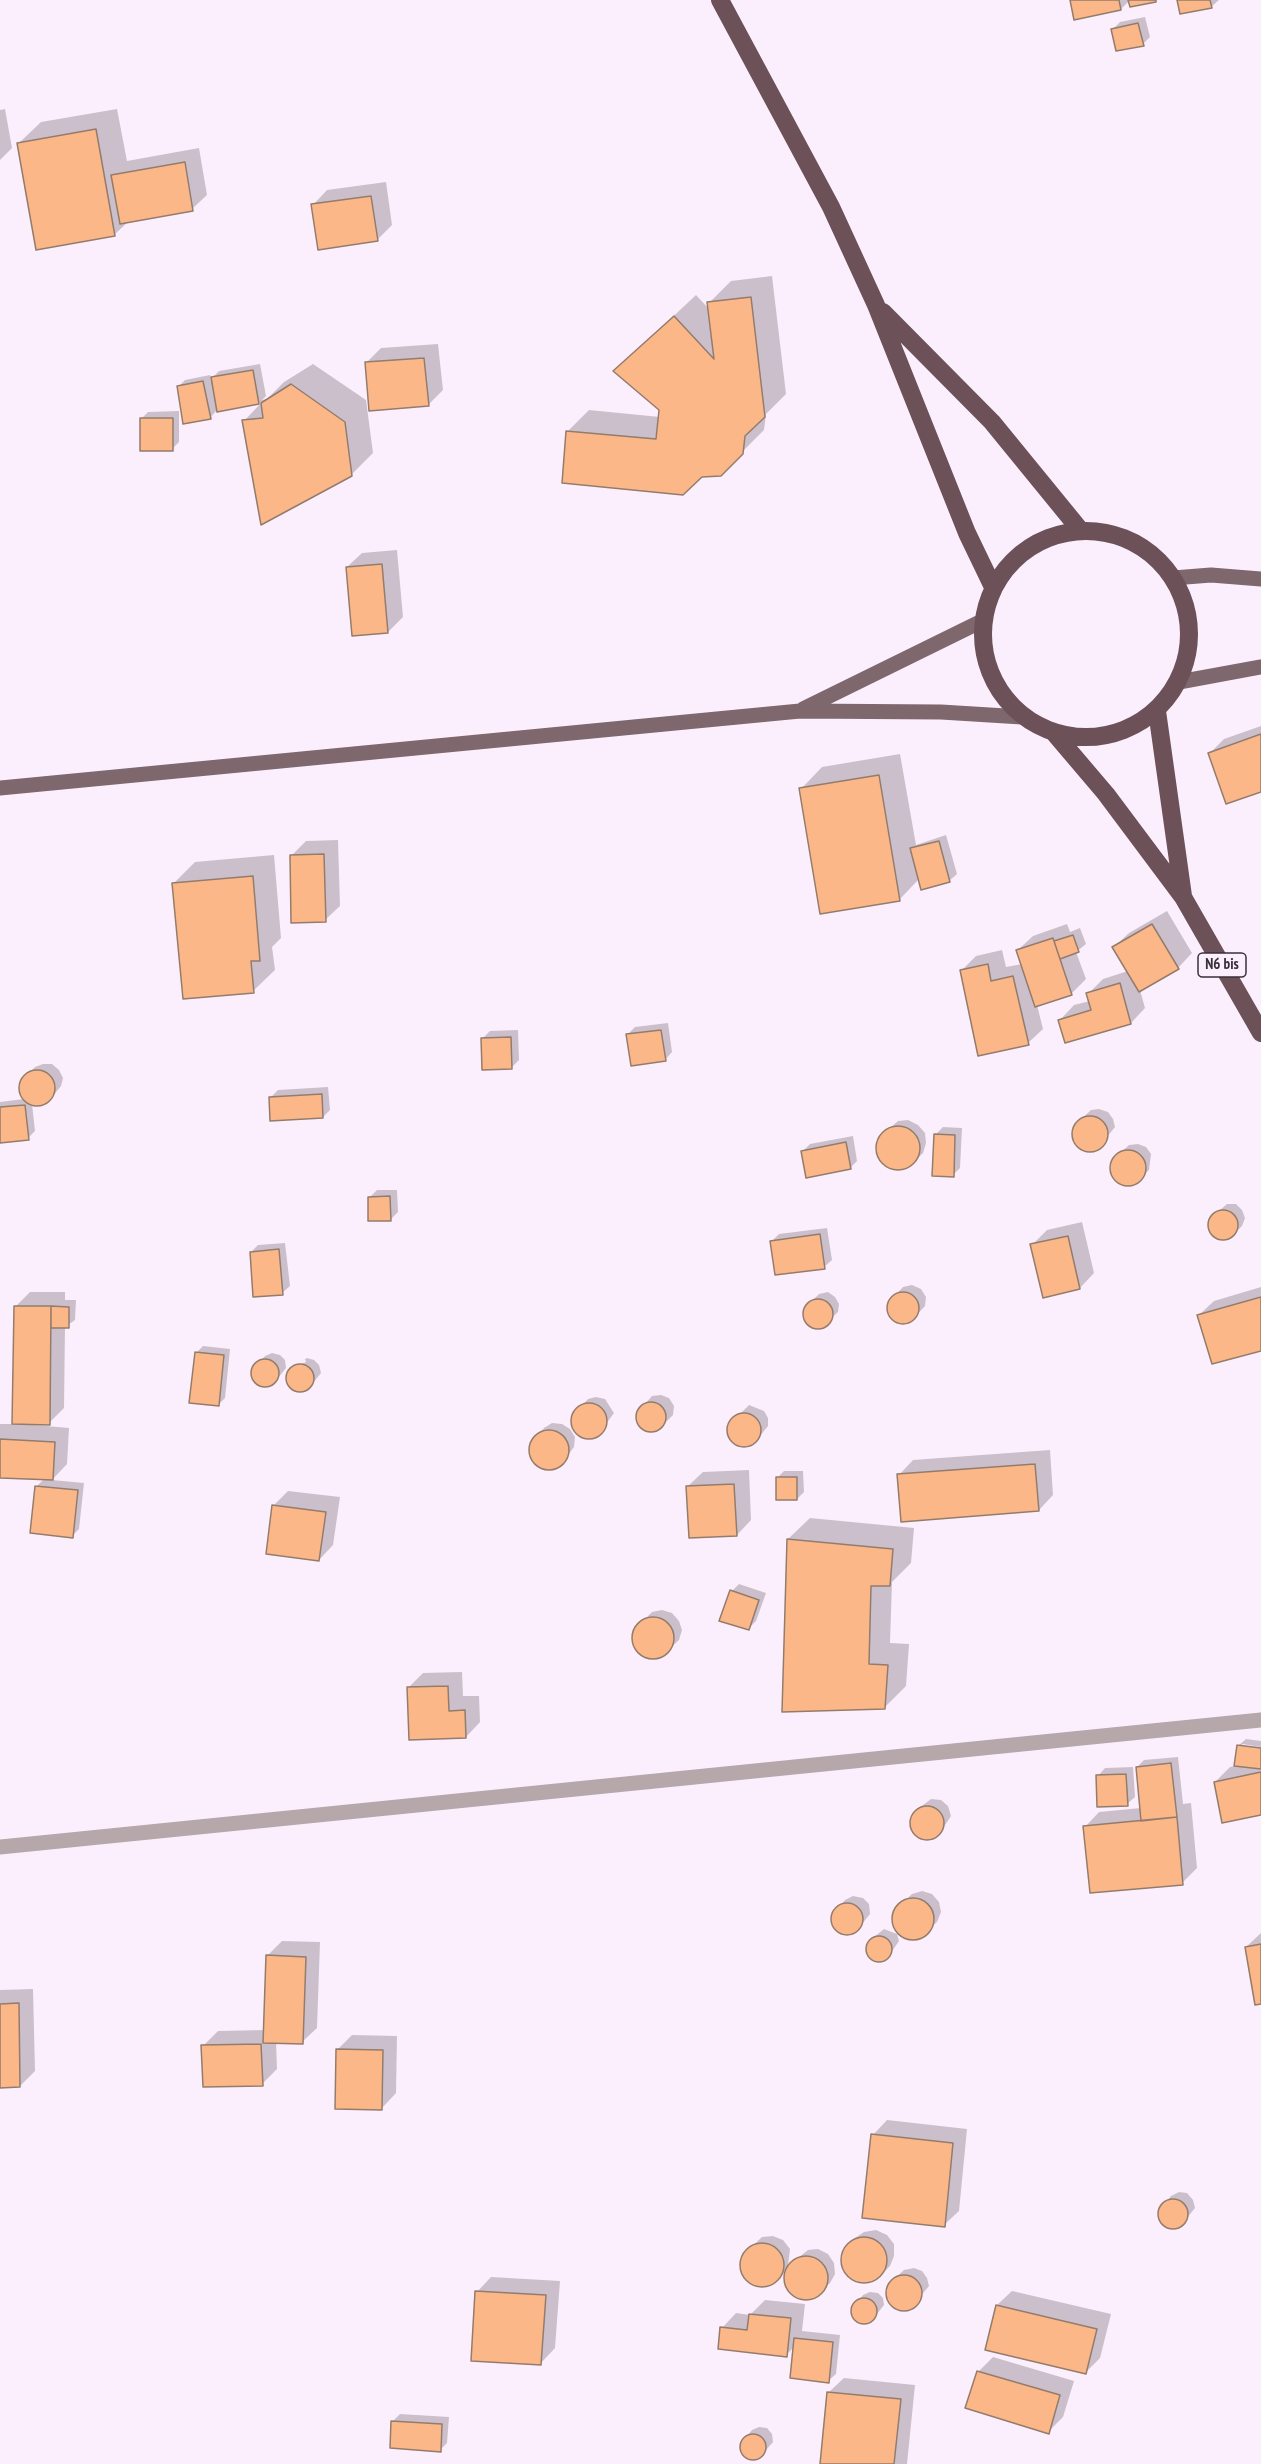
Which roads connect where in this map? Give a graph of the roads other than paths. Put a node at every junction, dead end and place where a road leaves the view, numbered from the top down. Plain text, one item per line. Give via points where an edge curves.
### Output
1 (720, 0) edge
2 (876, 305) junction
3 (1081, 531) junction
4 (1173, 578) junction
5 (1261, 579) edge
6 (993, 587) junction
7 (982, 621) junction
8 (1261, 667) edge
9 (1179, 682) junction
10 (800, 711) junction
11 (1157, 711) junction
12 (1022, 717) junction
13 (1055, 734) junction
14 (0, 788) edge
15 (1184, 897) junction
16 (1261, 1033) edge
17 (1261, 1720) edge
18 (0, 1847) edge

1 - 2 highway via 831,207
2 - 3 highway via 992,422
2 - 6 highway via 967,533
3 - 4 highway via 1117,535 1149,551
3 - 6 highway via 1045,538 1014,558
4 - 5 main road via 1211,575
4 - 9 highway via 1190,629
6 - 7 highway
7 - 10 main road
7 - 12 highway via 984,657 991,678
8 - 9 main road
9 - 11 highway
10 - 12 main road
10 - 14 main road
11 - 13 highway via 1126,730 1091,738
11 - 15 highway
12 - 13 highway
13 - 15 highway
15 - 16 highway, N6 bis
17 - 18 street

